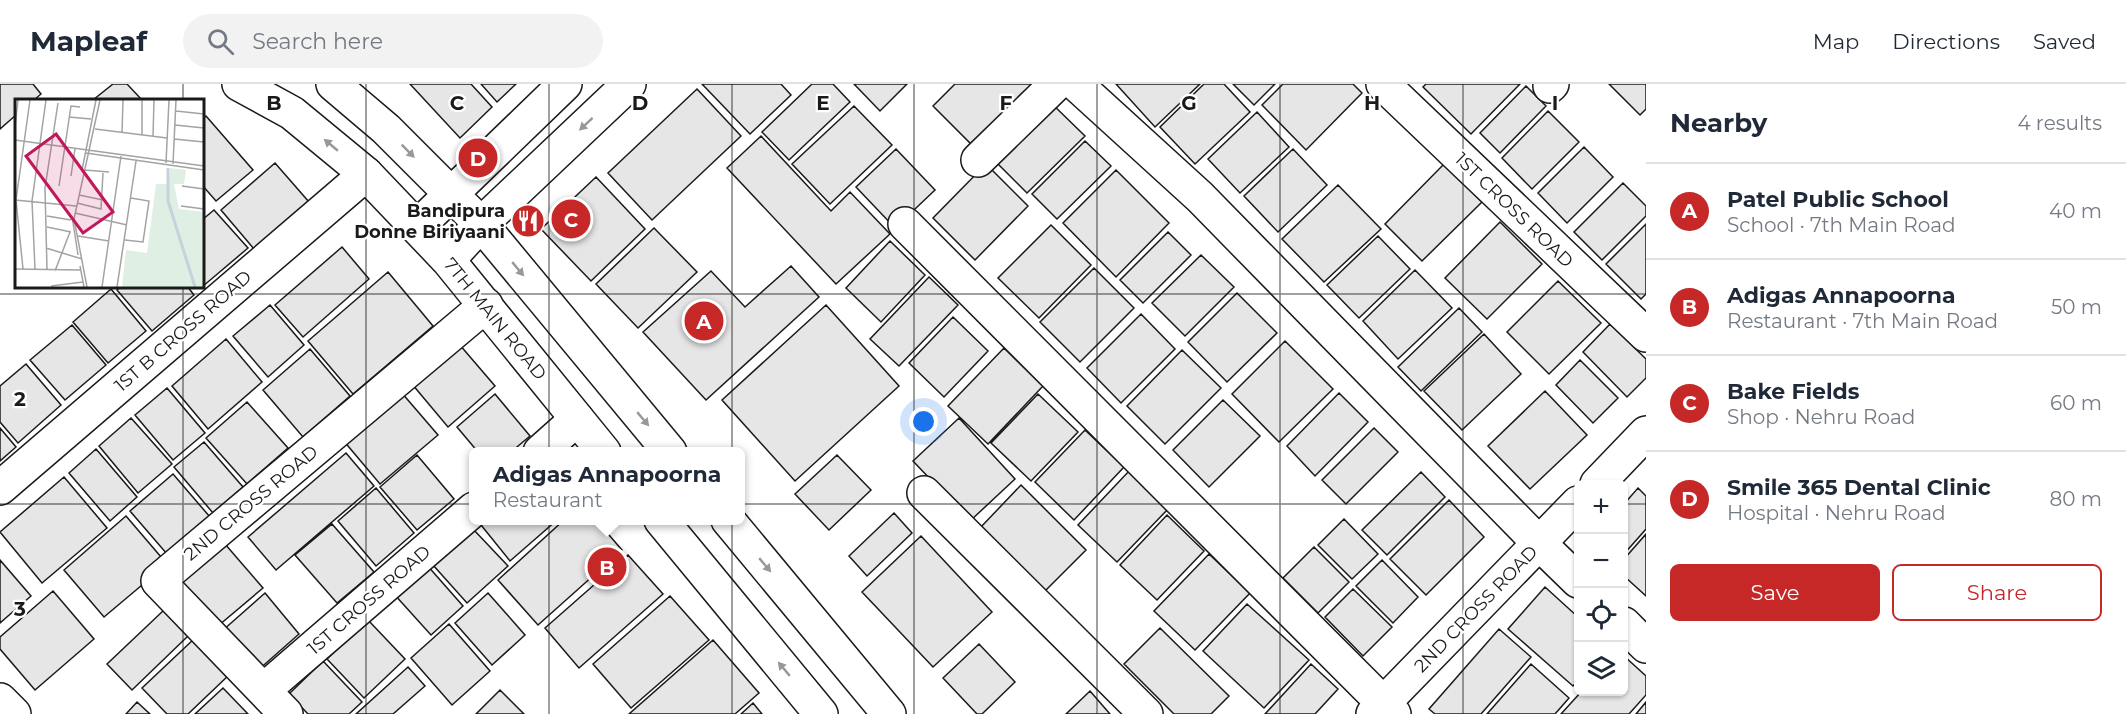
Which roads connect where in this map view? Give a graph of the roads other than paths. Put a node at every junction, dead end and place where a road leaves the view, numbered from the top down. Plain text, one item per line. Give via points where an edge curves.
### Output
1 (239, 84) edge
2 (333, 84) edge
3 (565, 84) edge
4 (629, 84) edge
5 (1056, 84) edge
6 (1076, 84) edge
7 (1383, 84) edge
8 (978, 160) dead end
9 (366, 174) junction
10 (452, 194) junction
11 (481, 224) junction
12 (905, 224) dead end
13 (417, 227) junction
14 (447, 260) junction
15 (486, 305) junction
16 (1646, 335) edge
17 (578, 419) junction
18 (1646, 433) edge
19 (546, 447) edge
20 (600, 447) edge
21 (666, 447) edge
22 (1601, 480) edge
23 (0, 488) edge
24 (924, 493) dead end
25 (1574, 507) edge
26 (469, 513) edge
27 (665, 525) edge
28 (732, 525) edge
29 (1540, 544) junction
30 (1574, 577) edge
31 (1628, 629) edge
32 (1646, 645) edge
33 (264, 690) junction
34 (0, 700) edge
35 (1384, 711) edge
36 (14, 714) edge
37 (286, 714) edge
38 (821, 714) edge
39 (889, 714) edge
40 (1146, 714) edge

9 -> 1 street, 7TH MAIN ROAD via 292,112
2 -> 10 street
3 - 10 street
4 -> 11 street
5 - 8 street
6 - 29 street via 1200,197
7 - 16 street, 1ST CROSS ROAD
9 - 13 street, 7TH MAIN ROAD
9 - 23 street, 1ST B CROSS ROAD
10 - 11 street
10 - 13 street
11 - 14 street
11 -> 21 street
12 - 35 street
13 - 14 street, 7TH MAIN ROAD
14 - 15 street, 7TH MAIN ROAD
15 - 17 street, 7TH MAIN ROAD
15 - 33 street, 2ND CROSS ROAD via 158,581
17 - 19 street
17 - 20 street, 7TH MAIN ROAD
18 - 22 street
24 - 40 street
25 - 29 street, 2ND CROSS ROAD
26 - 33 street, 1ST CROSS ROAD
38 -> 27 street
28 -> 39 street
29 - 30 street
29 - 35 street, 2ND CROSS ROAD
31 - 32 street
33 - 37 street, 2ND CROSS ROAD
34 - 36 street

